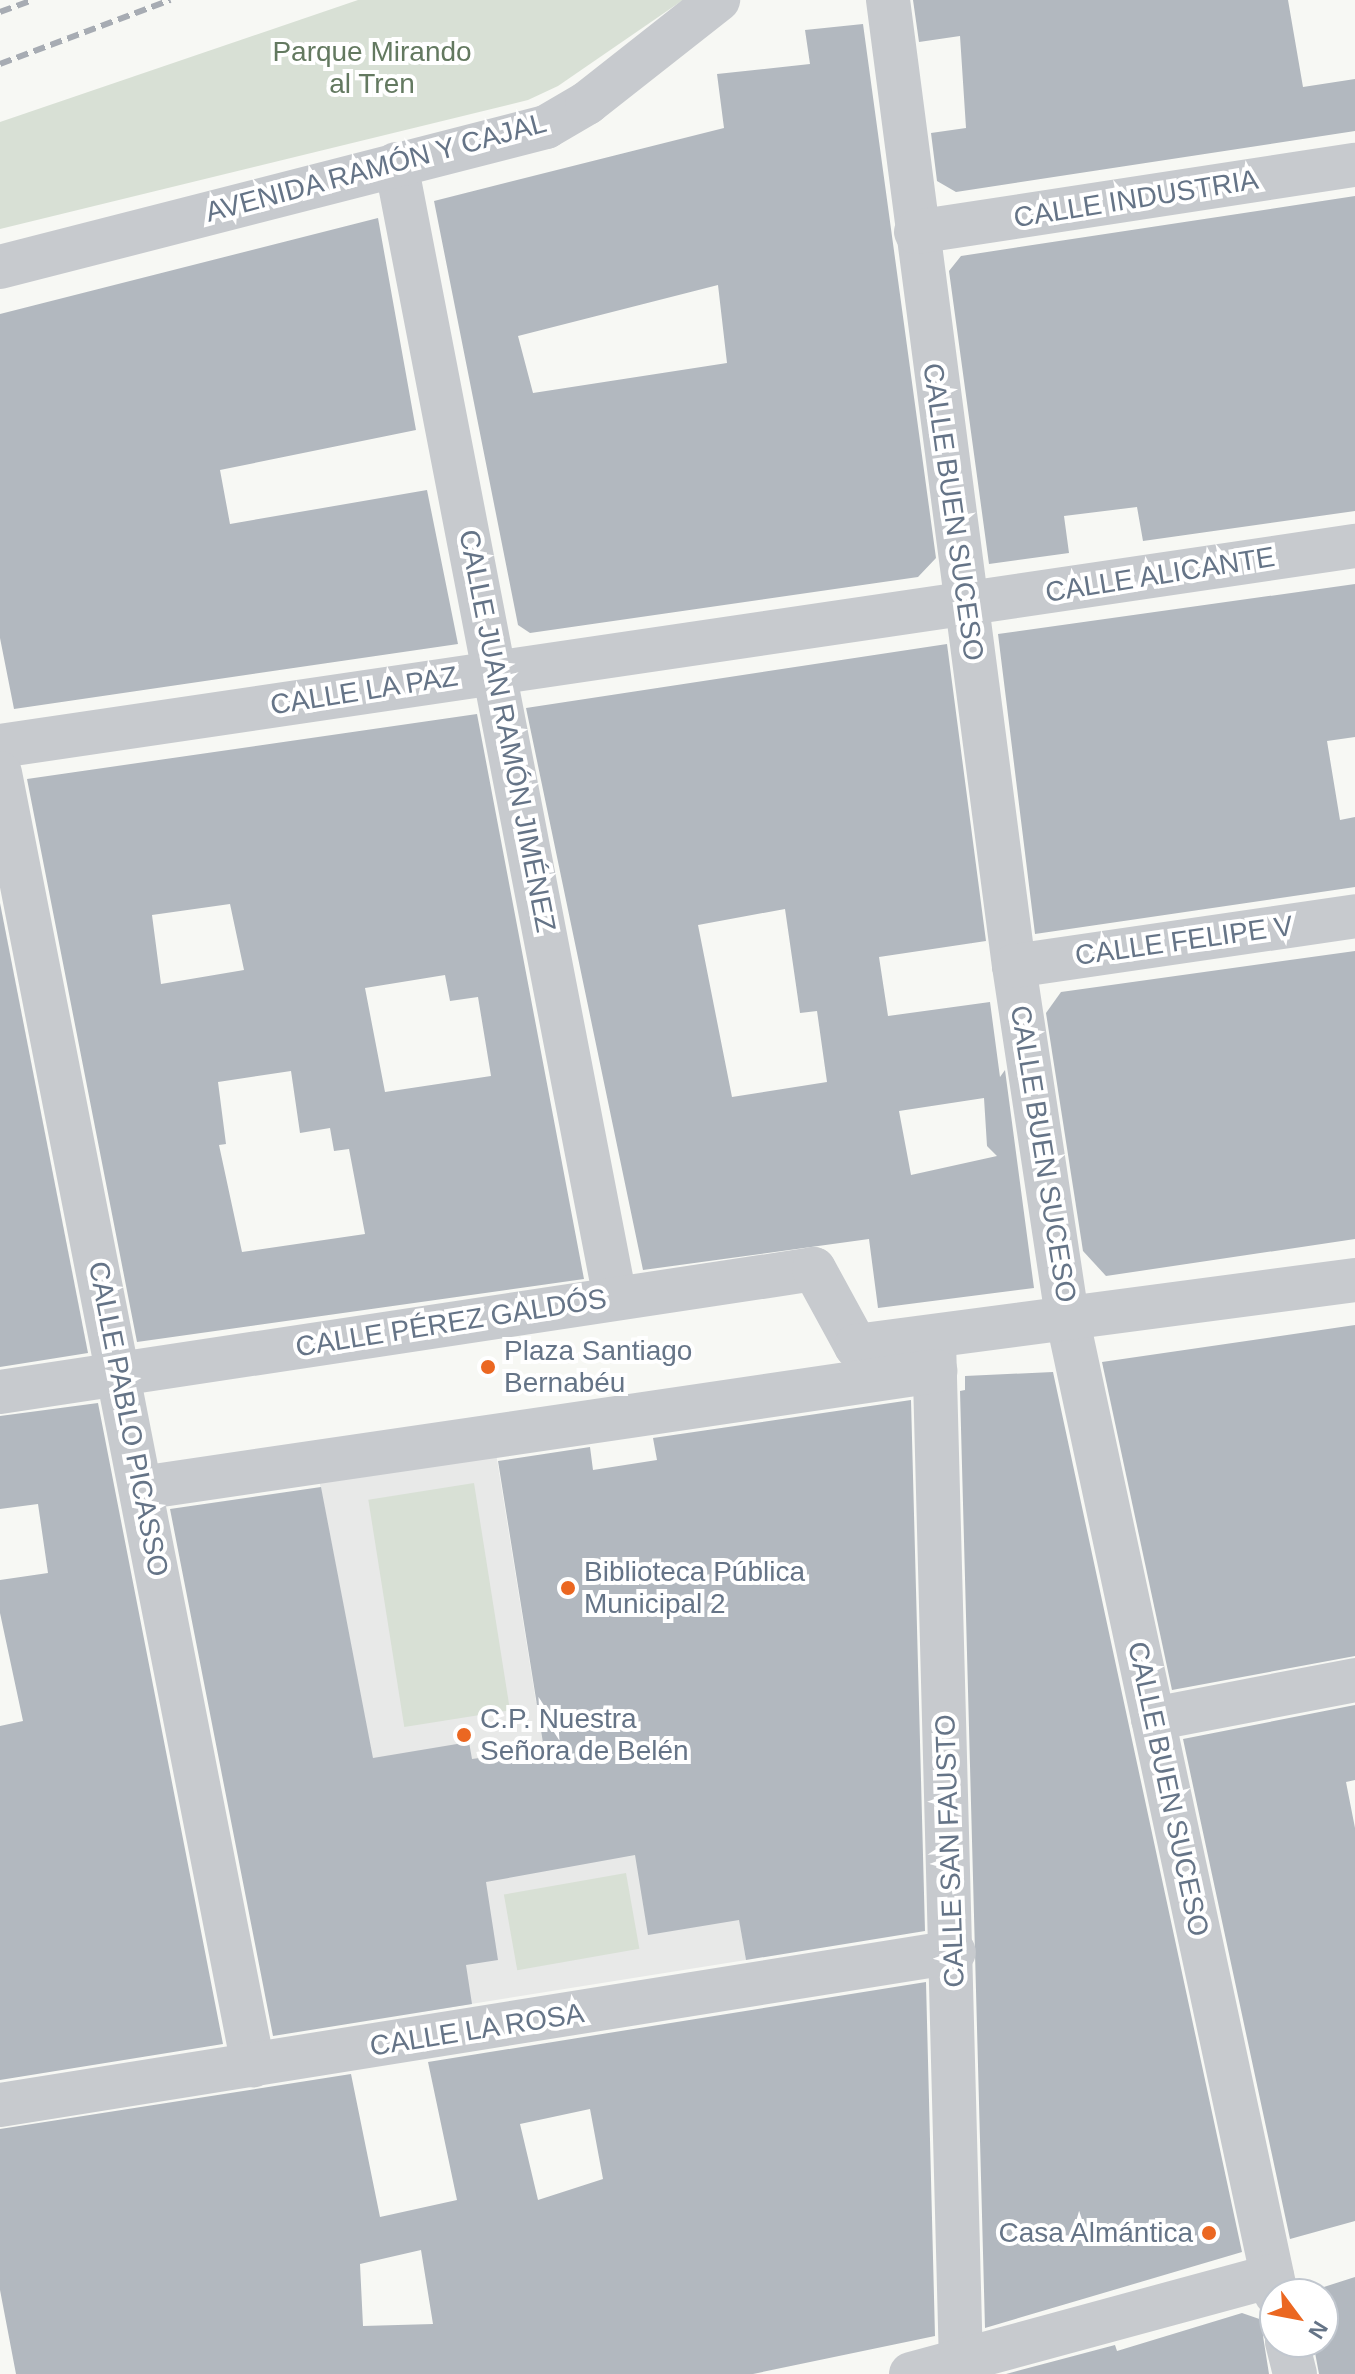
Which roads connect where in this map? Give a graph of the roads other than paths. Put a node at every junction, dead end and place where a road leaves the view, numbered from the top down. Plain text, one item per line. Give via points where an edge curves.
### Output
1 (718, 0) edge
2 (888, 0) edge
3 (396, 164) junction
4 (1355, 165) edge
5 (916, 232) junction
6 (0, 267) edge
7 (1355, 546) edge
8 (966, 604) junction
9 (497, 672) junction
10 (0, 746) edge
11 (0, 773) edge
12 (1355, 916) edge
13 (1014, 966) junction
14 (1355, 1280) edge
15 (615, 1298) junction
16 (1068, 1321) junction
17 (934, 1356) junction
18 (121, 1375) junction
19 (0, 1392) edge
20 (141, 1488) junction
21 (1355, 1680) edge
22 (1153, 1719) junction
23 (954, 1952) junction
24 (253, 2065) junction
25 (0, 2105) edge
26 (1273, 2278) edge
27 (1259, 2289) edge
28 (961, 2363) junction
29 (911, 2374) edge

1 - 3 street, AVENIDA RAMÓN Y CAJAL via 587,103 546,127
2 - 5 street, CALLE BUEN SUCESO
3 - 6 street, AVENIDA RAMÓN Y CAJAL
3 - 9 street, CALLE JUAN RAMÓN JIMÉNEZ
4 - 5 street, CALLE INDUSTRIA
5 - 8 street, CALLE BUEN SUCESO
7 - 8 street, CALLE ALICANTE
8 - 9 street, CALLE LA PAZ
8 - 13 street, CALLE BUEN SUCESO
9 - 10 street, CALLE LA PAZ
9 - 15 street, CALLE JUAN RAMÓN JIMÉNEZ
11 - 18 street, CALLE PABLO PICASSO
12 - 13 street, CALLE FELIPE V
13 - 16 street, CALLE BUEN SUCESO
14 - 16 street
15 - 17 street, CALLE PÉREZ GALDÓS via 814,1269 856,1346
15 - 18 street, CALLE PÉREZ GALDÓS
16 - 17 street
16 - 22 street, CALLE BUEN SUCESO
17 - 20 street
17 - 23 street, CALLE SAN FAUSTO
18 - 19 street, CALLE PÉREZ GALDÓS
18 - 20 street, CALLE PABLO PICASSO
20 - 24 street, CALLE PABLO PICASSO
21 - 22 street
22 - 26 street, CALLE BUEN SUCESO
23 - 24 street, CALLE LA ROSA
23 - 28 street, CALLE SAN FAUSTO
24 - 25 street, CALLE LA ROSA
27 - 28 street
28 - 29 street

